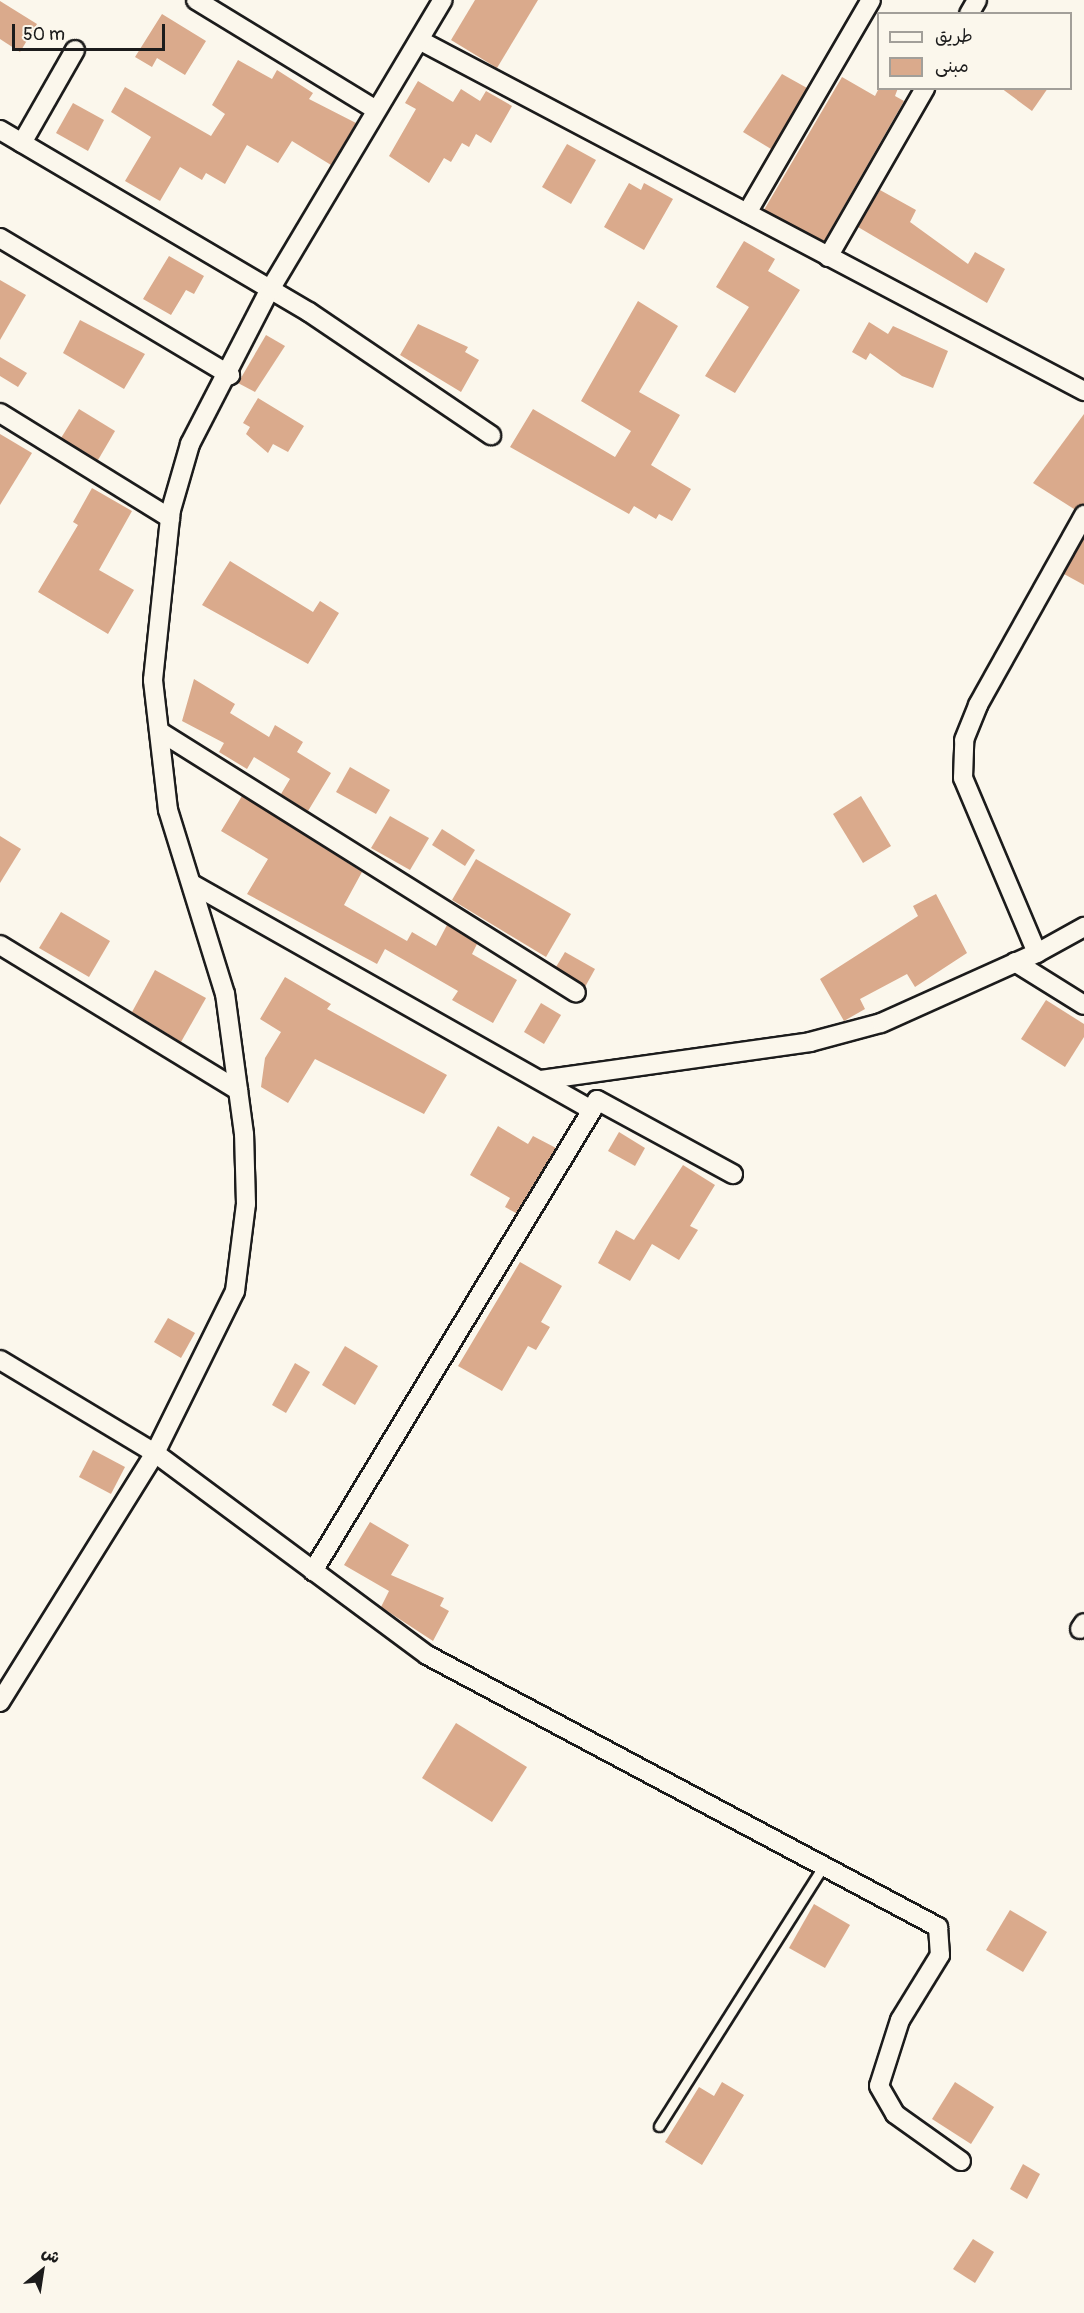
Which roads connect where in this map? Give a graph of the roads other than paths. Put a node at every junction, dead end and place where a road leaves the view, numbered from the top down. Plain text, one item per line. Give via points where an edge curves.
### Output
1 (196, 0) edge
2 (443, 0) edge
3 (871, 0) edge
4 (421, 41) junction
5 (75, 50) dead end
6 (924, 90) edge
7 (376, 110) junction
8 (0, 130) edge
9 (22, 143) junction
10 (747, 213) junction
11 (0, 238) edge
12 (828, 257) junction
13 (268, 293) junction
14 (230, 375) junction
15 (1084, 391) edge
16 (0, 413) edge
17 (491, 435) dead end
18 (1084, 515) edge
19 (170, 518) junction
20 (159, 731) junction
21 (194, 885) junction
22 (1084, 927) edge
23 (0, 945) edge
24 (1037, 953) junction
25 (1016, 962) junction
26 (576, 993) dead end
27 (1084, 1005) edge
28 (541, 1080) junction
29 (238, 1090) junction
30 (592, 1110) junction
31 (733, 1174) dead end
32 (0, 1360) edge
33 (155, 1453) junction
34 (314, 1571) junction
35 (0, 1702) edge
36 (824, 1865) junction
37 (659, 2126) dead end
38 (961, 2161) dead end

1 - 7 street
2 - 4 street
3 - 10 street
4 - 7 street
4 - 10 street
5 - 9 street
6 - 12 street
7 - 13 street
8 - 9 street
9 - 13 street
10 - 12 street
11 - 14 street
12 - 15 street
13 - 14 street
13 - 17 street via 309,312
14 - 19 street via 190,444
16 - 19 street
18 - 24 street via 978,705 964,740 963,778
19 - 20 street via 153,680
20 - 21 street via 168,810
20 - 26 street
21 - 28 street
21 - 29 street via 225,994
22 - 24 street
23 - 29 street
24 - 25 street
25 - 27 street
25 - 28 street via 881,1023 810,1042
28 - 30 street
29 - 33 street via 246,1204 235,1291
30 - 31 street via 597,1100
30 - 34 street
32 - 33 street
33 - 34 street
33 - 35 street
34 - 36 street via 427,1655
36 - 37 lane
36 - 38 street via 939,1926 940,1955 900,2020 879,2086 895,2114

